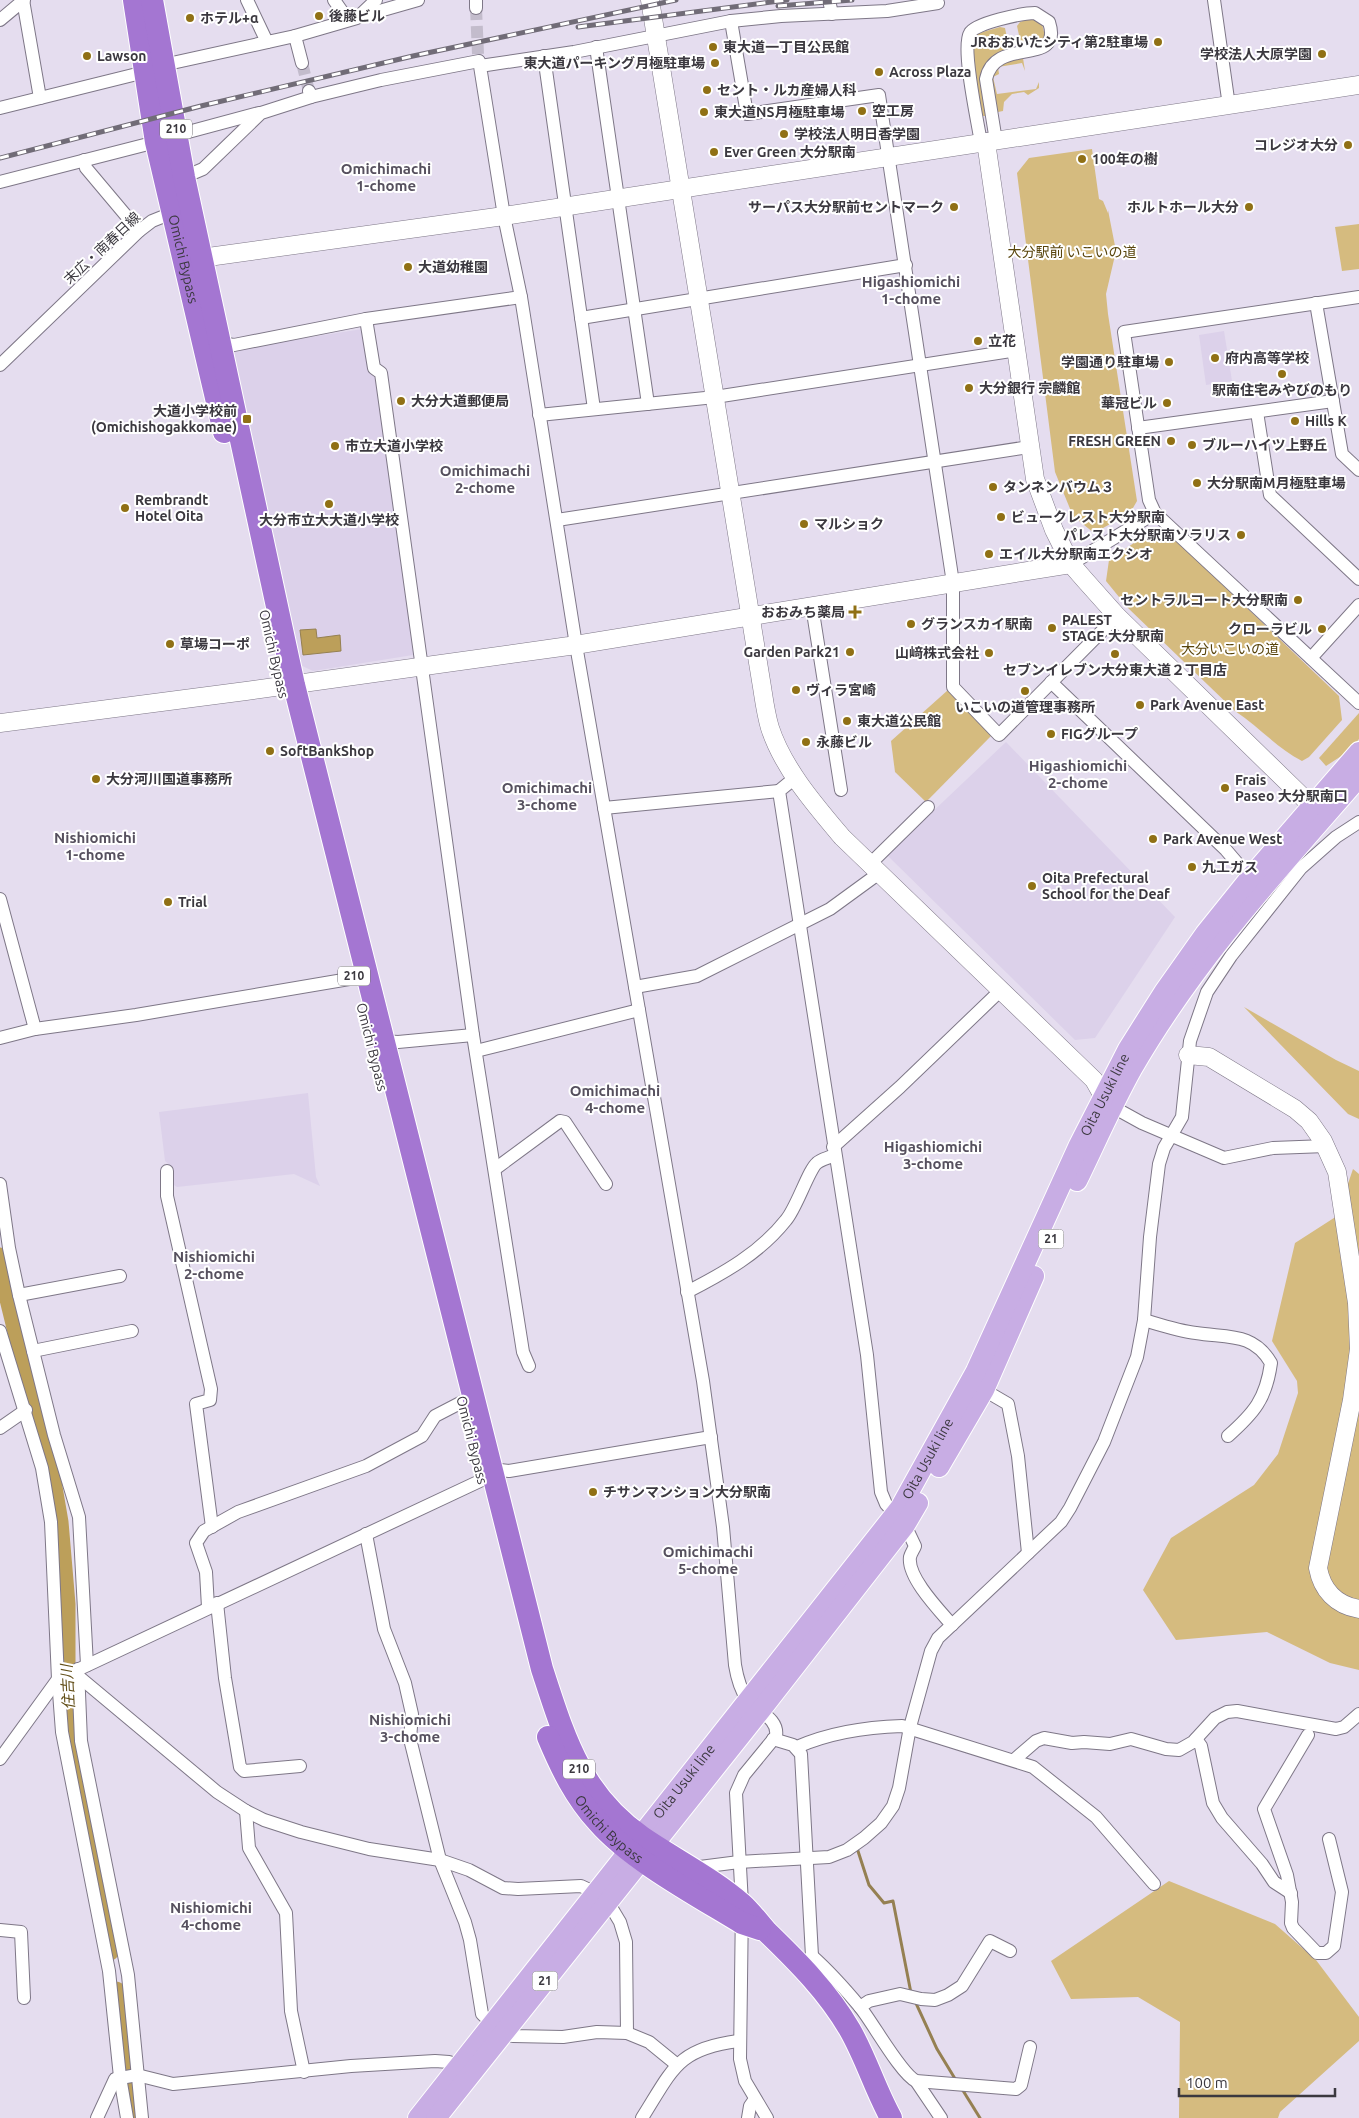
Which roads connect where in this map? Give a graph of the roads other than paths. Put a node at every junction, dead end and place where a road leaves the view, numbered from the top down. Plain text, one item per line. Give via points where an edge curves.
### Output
1 (23, 0) edge
2 (134, 0) edge
3 (152, 0) edge
4 (247, 0) edge
5 (334, 0) edge
6 (376, 0) edge
7 (418, 0) edge
8 (650, 0) edge
9 (830, 0) edge
10 (1214, 0) edge
11 (938, 3) dead end
12 (832, 14) junction
13 (352, 19) junction
14 (0, 20) edge
15 (731, 21) junction
16 (656, 34) junction
17 (295, 36) junction
18 (268, 42) junction
19 (596, 47) junction
20 (544, 56) junction
21 (479, 60) junction
22 (302, 63) tunnel mouth
23 (154, 68) junction
24 (1359, 85) edge
25 (40, 98) junction
26 (1229, 106) junction
27 (0, 108) edge
28 (261, 113) junction
29 (166, 139) junction
30 (988, 142) junction
31 (888, 157) junction
32 (84, 160) junction
33 (184, 177) junction
34 (0, 182) edge
35 (681, 189) junction
36 (617, 199) junction
37 (566, 207) junction
38 (172, 213) junction
39 (504, 216) junction
40 (139, 231) junction
41 (194, 261) junction
42 (906, 264) junction
43 (520, 297) junction
44 (1359, 297) edge
45 (699, 299) junction
46 (1316, 303) junction
47 (634, 309) junction
48 (581, 318) junction
49 (366, 319) junction
50 (220, 342) junction
51 (1018, 350) junction
52 (0, 365) edge
53 (921, 365) junction
54 (715, 397) junction
55 (1333, 401) junction
56 (648, 404) junction
57 (594, 409) junction
58 (1257, 412) junction
59 (539, 415) junction
60 (1138, 428) junction
61 (1029, 447) junction
62 (935, 462) junction
63 (1359, 470) edge
64 (730, 492) junction
65 (1155, 513) junction
66 (557, 520) junction
67 (1072, 564) junction
68 (1359, 579) edge
69 (952, 583) junction
70 (1359, 605) edge
71 (812, 606) junction
72 (751, 616) junction
73 (1117, 616) junction
74 (576, 645) junction
75 (1311, 658) junction
76 (423, 666) junction
77 (1052, 682) junction
78 (288, 686) junction
79 (1359, 702) edge
80 (0, 723) edge
81 (1359, 752) edge
82 (796, 777) junction
83 (1359, 777) edge
84 (841, 790) dead end
85 (779, 791) junction
86 (928, 807) dead end
87 (604, 808) junction
88 (1317, 812) junction
89 (1359, 822) edge
90 (874, 869) junction
91 (1250, 878) junction
92 (0, 899) edge
93 (800, 925) junction
94 (355, 978) junction
95 (635, 988) junction
96 (1002, 989) junction
97 (639, 1010) junction
98 (35, 1029) junction
99 (473, 1035) junction
100 (0, 1038) edge
101 (383, 1041) junction
102 (476, 1051) junction
103 (1188, 1055) junction
104 (1108, 1102) junction
105 (1172, 1137) junction
106 (1326, 1146) junction
107 (834, 1151) junction
108 (495, 1169) junction
109 (167, 1171) dead end
110 (0, 1184) edge
111 (606, 1184) dead end
112 (120, 1276) dead end
113 (687, 1292) junction
114 (19, 1295) junction
115 (1144, 1320) junction
116 (0, 1331) edge
117 (132, 1331) dead end
118 (32, 1351) junction
119 (529, 1366) dead end
120 (984, 1390) junction
121 (462, 1402) junction
122 (26, 1410) junction
123 (0, 1428) edge
124 (1228, 1436) dead end
125 (711, 1437) junction
126 (487, 1474) junction
127 (899, 1520) junction
128 (212, 1527) junction
129 (366, 1534) junction
130 (1028, 1553) junction
131 (213, 1605) junction
132 (1359, 1609) edge
133 (952, 1624) junction
134 (79, 1671) junction
135 (58, 1679) junction
136 (754, 1706) junction
137 (1359, 1714) edge
138 (910, 1727) junction
139 (1308, 1735) dead end
140 (773, 1739) junction
141 (1196, 1739) junction
142 (797, 1747) junction
143 (0, 1759) edge
144 (1014, 1760) junction
145 (300, 1766) dead end
146 (246, 1811) junction
147 (1329, 1839) dead end
148 (642, 1848) junction
149 (807, 1858) junction
150 (440, 1860) junction
151 (739, 1862) junction
152 (689, 1867) junction
153 (1154, 1884) dead end
154 (1291, 1893) junction
155 (602, 1897) junction
156 (742, 1914) junction
157 (0, 1930) edge
158 (1010, 1951) dead end
159 (807, 1960) junction
160 (24, 1998) dead end
161 (860, 2007) junction
162 (497, 2029) junction
163 (627, 2033) junction
164 (738, 2041) junction
165 (1030, 2047) dead end
166 (867, 2062) junction
167 (676, 2064) junction
168 (465, 2070) junction
169 (304, 2072) junction
170 (137, 2074) junction
171 (120, 2077) junction
172 (916, 2081) junction
173 (755, 2099) junction
174 (97, 2118) edge
175 (127, 2118) edge
176 (142, 2118) edge
177 (418, 2118) edge
178 (436, 2118) edge
179 (642, 2118) edge
180 (748, 2118) edge
181 (767, 2118) edge
182 (891, 2118) edge
183 (905, 2118) edge
184 (941, 2118) edge

1 - 14 street
1 - 25 street
2 - 23 highway, Omichi Bypass / 210
3 - 23 highway, Omichi Bypass / 210
4 - 18 street
5 - 13 street
6 - 13 street
7 - 13 street
8 - 16 street
9 - 12 street
10 - 26 street
11 - 12 street
12 - 15 street
13 - 17 street
15 - 16 street
15 - 31 street via 747,114 879,94
16 - 19 street
16 - 35 street
17 - 18 street
17 - 22 street
18 - 23 street
19 - 20 street
19 - 36 street
20 - 21 street
20 - 37 street
21 - 28 street via 310,94
21 - 39 street
23 - 25 street
23 - 29 highway, Omichi Bypass / 210
24 - 26 street
25 - 27 street
26 - 30 street
28 - 29 street
28 - 33 street via 203,169
29 - 32 street
29 - 33 highway, Omichi Bypass / 210
29 - 38 highway, Omichi Bypass / 210
30 - 30 street via 967,52 969,34 977,26 1035,13 1049,22 1052,34 1047,44 1036,50 1000,58 988,72
30 - 31 street
30 - 51 street
31 - 35 street
31 - 42 street
32 - 34 street
32 - 40 street via 86,168
33 - 38 street
33 - 41 highway, Omichi Bypass / 210
35 - 36 street
35 - 45 street
36 - 37 street
36 - 47 street
37 - 39 street
37 - 48 street
38 - 40 street, 末広・南春日線 via 152,221
38 - 41 highway, Omichi Bypass / 210
39 - 41 street
39 - 43 street
40 - 52 street, 末広・南春日線
41 - 50 highway, Omichi Bypass / 210
41 - 78 highway, Omichi Bypass / 210
42 - 45 street
42 - 53 street
43 - 49 street
43 - 59 street
44 - 46 street
45 - 47 street
45 - 54 street
46 - 55 street
46 - 60 street via 1124,332
47 - 48 street
47 - 56 street
48 - 57 street
49 - 50 street via 234,345
49 - 76 street via 374,368 381,373
50 - 78 highway, Omichi Bypass / 210
51 - 53 street
51 - 61 street
53 - 54 street
53 - 62 street
54 - 56 street
54 - 64 street
55 - 58 street
55 - 63 street via 1342,454
56 - 57 street
57 - 59 street
58 - 60 street
58 - 68 street via 1270,495
59 - 66 street
60 - 65 street via 1149,500
61 - 62 street
61 - 67 street via 1043,505
62 - 64 street
62 - 69 street
64 - 66 street
64 - 72 street
65 - 67 street
65 - 75 street
66 - 74 street
67 - 69 street
67 - 73 street
69 - 71 street
69 - 77 street via 953,687 999,734
70 - 75 street
71 - 72 street
71 - 84 street
72 - 74 street
72 - 82 street via 771,729
73 - 77 street
73 - 88 street
74 - 76 street
74 - 87 street
75 - 79 street
76 - 78 street
76 - 99 street
77 - 91 street via 1226,850
78 - 80 street
78 - 94 highway, Omichi Bypass / 210
78 - 101 highway, Omichi Bypass / 210
81 - 88 main road, Oita Usuki line / 21
82 - 85 street
82 - 90 street via 823,815
83 - 88 main road, Oita Usuki line / 21
85 - 87 street
85 - 93 street
86 - 90 street
87 - 95 street
88 - 91 main road, Oita Usuki line / 21
88 - 104 main road, Oita Usuki line / 21 via 1218,942
89 - 103 street via 1300,868 1231,956 1207,992 1192,1032
90 - 93 street via 830,909
90 - 96 street
91 - 104 main road, Oita Usuki line / 21 via 1164,992 1128,1049
92 - 98 street
93 - 95 street via 697,976
93 - 107 street
94 - 98 street
94 - 121 highway, Omichi Bypass / 210
95 - 97 street
96 - 104 street via 1094,1080
96 - 107 street
97 - 102 street
97 - 113 street
98 - 100 street
99 - 101 street
99 - 102 street
101 - 126 highway, Omichi Bypass / 210
102 - 108 street
103 - 105 street via 1182,1117
103 - 106 street via 1209,1057 1288,1104 1309,1121
104 - 105 street
104 - 120 main road, Oita Usuki line / 21
104 - 127 main road, Oita Usuki line / 21
105 - 106 street via 1229,1159 1266,1149
105 - 115 street via 1159,1164
106 - 132 street via 1341,1194 1357,1304 1359,1349 1352,1400 1318,1568 1322,1584 1334,1599
107 - 113 street via 816,1163 788,1219 768,1240 719,1276
107 - 127 street via 866,1355 881,1492
108 - 111 street via 560,1121 565,1122
108 - 119 street via 523,1352
109 - 128 street via 167,1196 211,1389 210,1400 196,1404
110 - 114 street
112 - 114 street
113 - 125 street
114 - 118 street
115 - 124 street via 1198,1334 1229,1335 1263,1350 1271,1363 1264,1392 1257,1408
115 - 130 street via 1137,1357 1104,1442 1061,1522
116 - 122 street
117 - 118 street
118 - 134 street via 79,1517
120 - 127 main road, Oita Usuki line / 21
120 - 130 street via 1008,1404 1018,1456
121 - 126 highway, Omichi Bypass / 210
121 - 128 street via 435,1416 422,1436 366,1466 238,1512
122 - 123 street
122 - 135 street via 42,1468 51,1522
125 - 126 street
125 - 136 street via 723,1527 735,1665
126 - 129 street
126 - 148 highway, Omichi Bypass / 210 via 534,1685 557,1759 584,1805 599,1823
127 - 133 street via 916,1546 910,1557 913,1571
127 - 136 main road, Oita Usuki line / 21
128 - 131 street via 204,1531 196,1543
129 - 131 street
129 - 150 street via 384,1629 405,1684 412,1714 410,1739
130 - 133 street
131 - 134 street
131 - 145 street via 240,1767 244,1771
133 - 138 street via 931,1651
134 - 135 street
134 - 146 street via 193,1772
134 - 170 street via 81,1741 128,1975
135 - 143 street
135 - 171 street via 68,1766 109,1971
136 - 140 street via 774,1725
136 - 148 main road, Oita Usuki line / 21
137 - 141 street via 1347,1725 1336,1728 1228,1712 1214,1718
138 - 142 street via 884,1726 821,1738
138 - 144 street
138 - 149 street via 899,1788 880,1823 847,1850 829,1857
139 - 154 street via 1264,1808
140 - 142 street
140 - 151 street via 737,1787
141 - 144 street via 1185,1748 1176,1750 1131,1739 1106,1744 1041,1738
141 - 154 street via 1213,1803 1222,1818 1274,1882
142 - 149 street via 802,1760
144 - 153 street via 1038,1770 1088,1810
146 - 150 street via 292,1829 336,1841
146 - 169 street via 249,1848 286,1913 291,2011
147 - 154 street via 1342,1892 1334,1946 1326,1953 1318,1953 1293,1928
148 - 152 highway, Omichi Bypass / 210
148 - 155 main road, Oita Usuki line / 21
148 - 156 highway, Omichi Bypass / 210
149 - 151 street
149 - 159 street
150 - 155 street via 469,1870 503,1888 581,1886
150 - 162 street via 466,1922 482,2014
151 - 152 street via 695,1869
151 - 156 street
152 - 156 highway, Omichi Bypass / 210
155 - 162 main road, Oita Usuki line / 21
155 - 163 street via 620,1922 626,1942
156 - 159 highway, Omichi Bypass / 210
156 - 164 street
157 - 160 street via 21,1932
158 - 161 street via 990,1941 962,1986 935,2000 900,1994 870,2001
159 - 161 street via 833,1975
159 - 166 highway, Omichi Bypass / 210
161 - 172 street via 907,2075
162 - 163 street via 534,2038 596,2032
162 - 168 main road, Oita Usuki line / 21
163 - 167 street via 649,2042
164 - 167 street via 707,2046
164 - 173 street via 742,2072
165 - 172 street via 1022,2085 1016,2088
166 - 182 highway, Omichi Bypass / 210 via 876,2090
166 - 183 highway, Omichi Bypass / 210 via 886,2084
167 - 179 street
168 - 169 street via 449,2062
168 - 177 main road, Oita Usuki line / 21
168 - 178 main road, Oita Usuki line / 21
169 - 170 street via 174,2084
170 - 171 street
170 - 176 street
171 - 174 street via 111,2084
171 - 175 street
172 - 184 street
173 - 180 street
173 - 181 street

